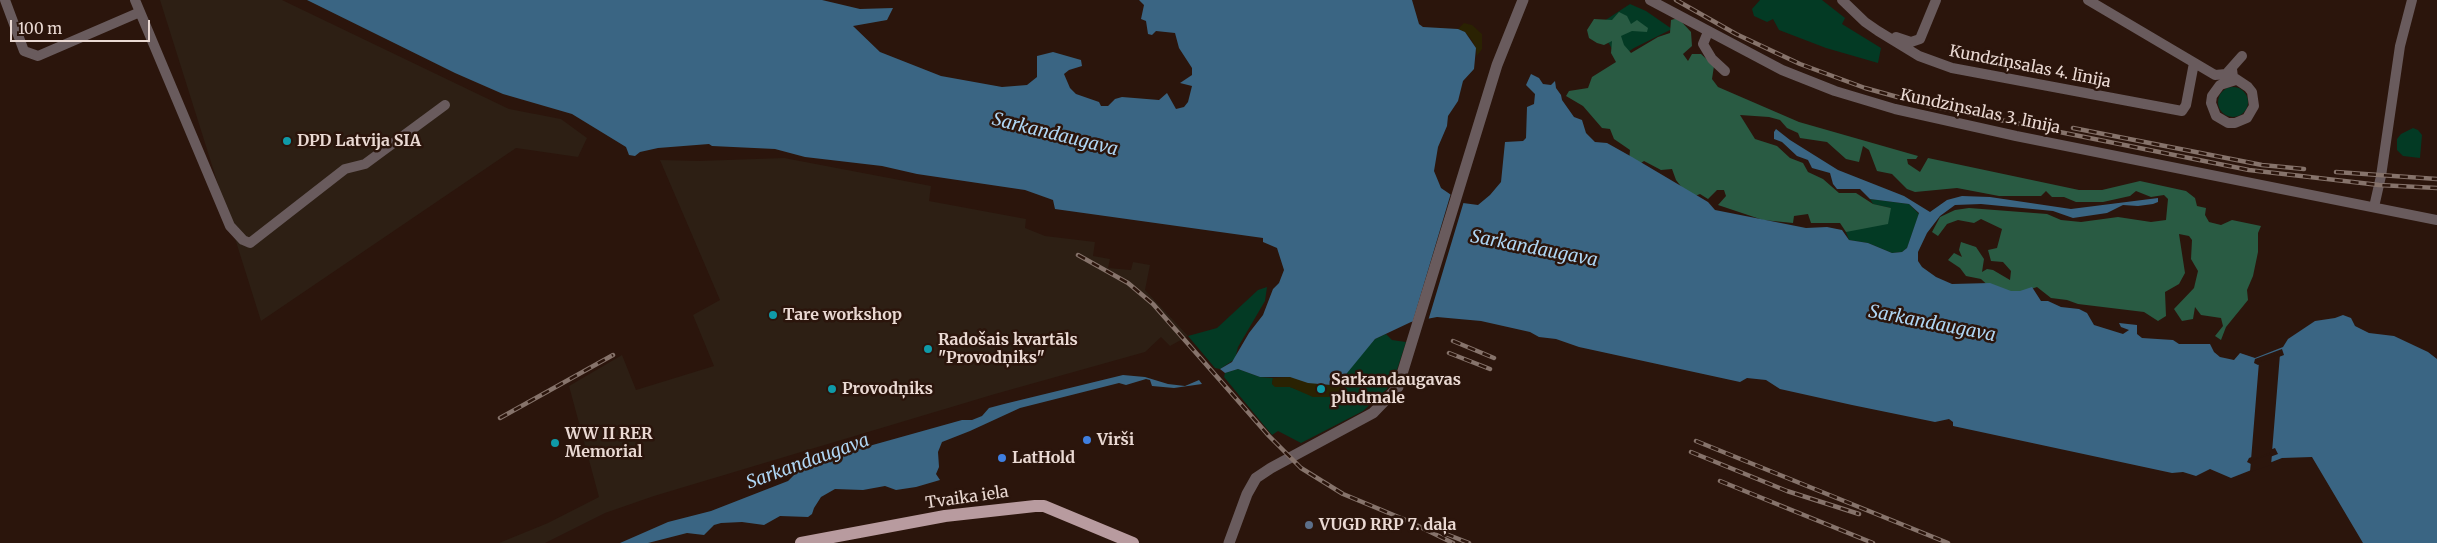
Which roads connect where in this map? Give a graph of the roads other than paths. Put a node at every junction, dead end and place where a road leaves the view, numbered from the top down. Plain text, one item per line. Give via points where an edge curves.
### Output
1 (5, 0) edge
2 (135, 0) edge
3 (1523, 0) edge
4 (1650, 0) edge
5 (1842, 0) edge
6 (1936, 0) edge
7 (2088, 0) edge
8 (2412, 0) edge
9 (140, 12) junction
10 (1708, 32) junction
11 (1883, 34) junction
12 (2242, 56) dead end
13 (2194, 63) junction
14 (2232, 69) junction
15 (1725, 72) dead end
16 (2215, 75) junction
17 (2236, 80) junction
18 (2220, 85) junction
19 (444, 105) dead end
20 (2374, 207) junction
21 (2437, 220) edge
22 (801, 543) edge
23 (1132, 543) edge
24 (1229, 543) edge

1 - 9 street via 24,51 38,56
2 - 9 street
3 - 24 street via 1503,48 1398,387 1364,419 1256,478
4 - 10 street, Kundziņsalas 3. līnija
5 - 11 street, Kundziņsalas 4. līnija
6 - 11 street via 1920,39 1911,42
7 - 13 street
8 - 20 street via 2400,46
9 - 19 street via 230,226 250,243 345,169 365,164
10 - 15 street via 1703,44
10 - 20 street, Kundziņsalas 3. līnija via 1807,80 1895,109
11 - 13 street, Kundziņsalas 4. līnija via 1919,56 1952,68 2182,111
12 - 14 street
13 - 16 street
14 - 16 street via 2226,74
14 - 17 street
16 - 18 street
17 - 18 street
17 - 18 street via 2252,92 2254,106 2247,118 2235,123 2222,120 2213,110 2212,96
20 - 21 street, Kundziņsalas 3. līnija
22 - 23 main road, Tvaika iela via 945,516 1036,506 1049,508

